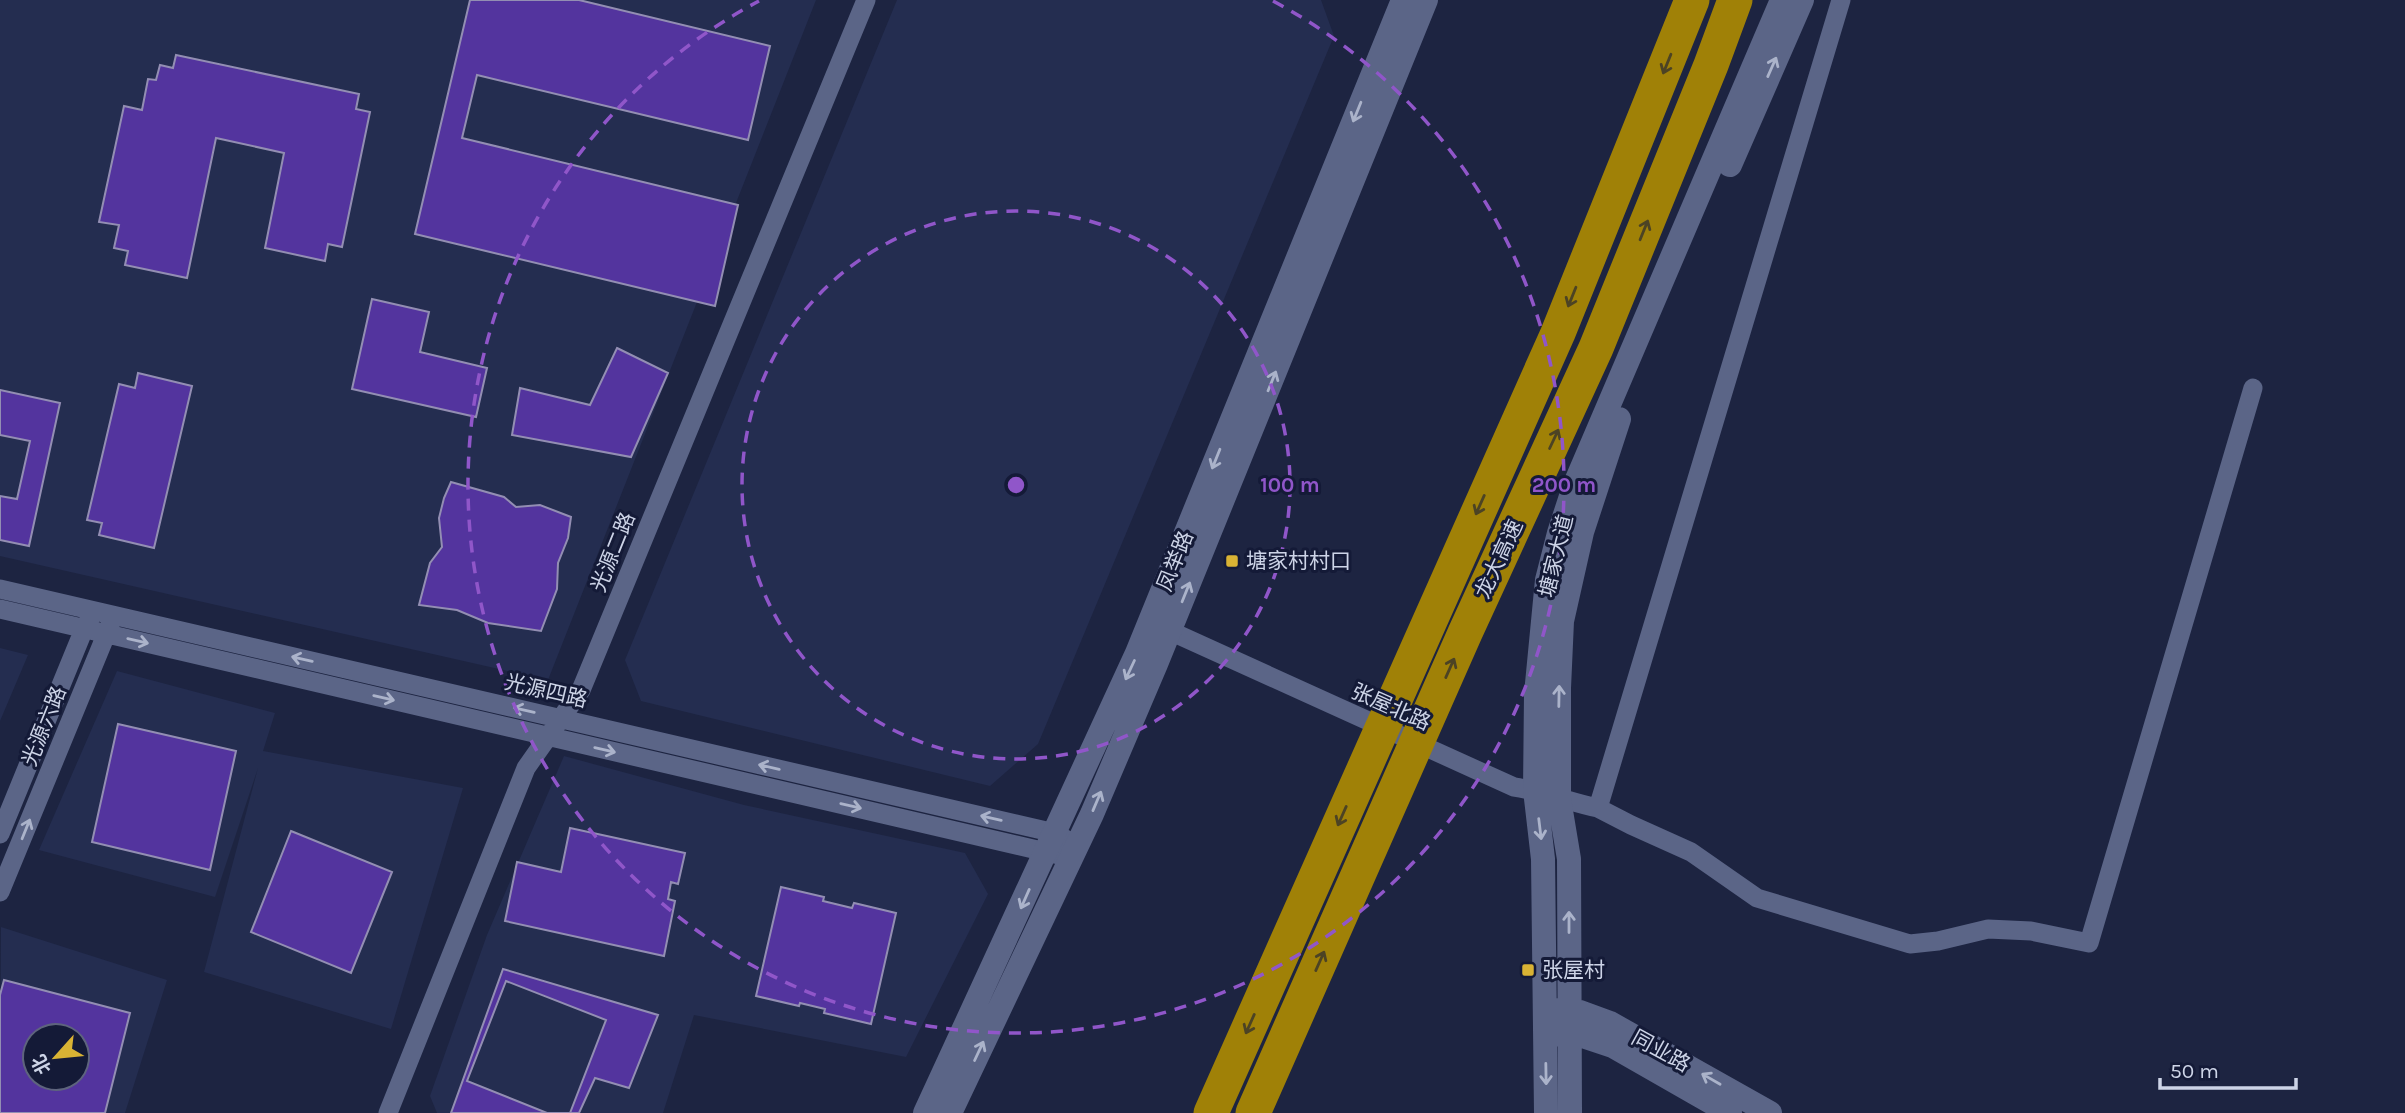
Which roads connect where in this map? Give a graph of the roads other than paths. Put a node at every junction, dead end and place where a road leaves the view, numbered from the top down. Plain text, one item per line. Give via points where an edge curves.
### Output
1 (866, 0) edge
2 (1391, 0) edge
3 (1403, 0) edge
4 (1426, 0) edge
5 (1692, 0) edge
6 (1735, 0) edge
7 (1782, 0) edge
8 (1802, 0) edge
9 (1841, 0) edge
10 (1383, 49) junction
11 (2253, 388) dead end
12 (0, 589) edge
13 (0, 609) edge
14 (106, 613) junction
15 (84, 629) junction
16 (1170, 631) junction
17 (107, 634) junction
18 (561, 718) junction
19 (549, 736) junction
20 (1535, 790) junction
21 (1559, 799) junction
22 (1598, 808) junction
23 (0, 834) edge
24 (1051, 842) junction
25 (1072, 854) junction
26 (0, 892) edge
27 (1545, 1009) junction
28 (1570, 1023) junction
29 (1545, 1034) junction
30 (388, 1113) edge
31 (925, 1113) edge
32 (950, 1113) edge
33 (1211, 1113) edge
34 (1253, 1113) edge
35 (1546, 1113) edge
36 (1570, 1113) edge
37 (1730, 1113) edge
38 (1770, 1113) edge

1 - 18 street, 光源二路 via 581,690
2 - 10 street
3 - 10 street, 凤举路
16 -> 4 street, 凤举路
5 -> 33 highway, 龙大高速 via 1558,333
34 -> 6 highway, 龙大高速 via 1596,348
7 - 20 street, 塘家大道 via 1575,484 1559,533 1541,628
21 -> 8 street, 塘家大道 via 1562,621 1582,532 1616,425
9 - 22 street
10 -> 24 street, 凤举路 via 1137,653
11 - 22 street, 张屋北路 via 2089,943 2031,931 1988,929 1910,944 1757,898 1690,852
12 - 14 street, 光源四路
13 - 15 street, 光源四路
14 - 15 street, 光源六路 via 91,618
14 - 17 street, 光源六路
18 -> 14 street, 光源四路
15 - 17 street, 光源四路
15 - 23 street, 光源六路
16 - 20 street, 张屋北路 via 1514,787
25 -> 16 street, 凤举路
17 -> 19 street, 光源四路
26 -> 17 street, 光源六路
18 - 19 street, 光源二路
24 -> 18 street, 光源四路
19 -> 24 street, 光源四路
19 - 30 street, 光源二路 via 526,768
20 - 21 street, 张屋北路
20 -> 27 street, 塘家大道 via 1544,859
21 - 22 street, 张屋北路
28 -> 21 street, 塘家大道 via 1569,859
24 - 25 street, 光源四路
24 -> 31 street, 凤举路
32 -> 25 street, 凤举路
27 - 28 street, 同业路
27 - 29 street, 塘家大道
28 - 29 street, 同业路
28 - 36 street, 塘家大道
28 - 37 street, 同业路
38 -> 28 street, 同业路 via 1610,1023
29 -> 35 street, 塘家大道

